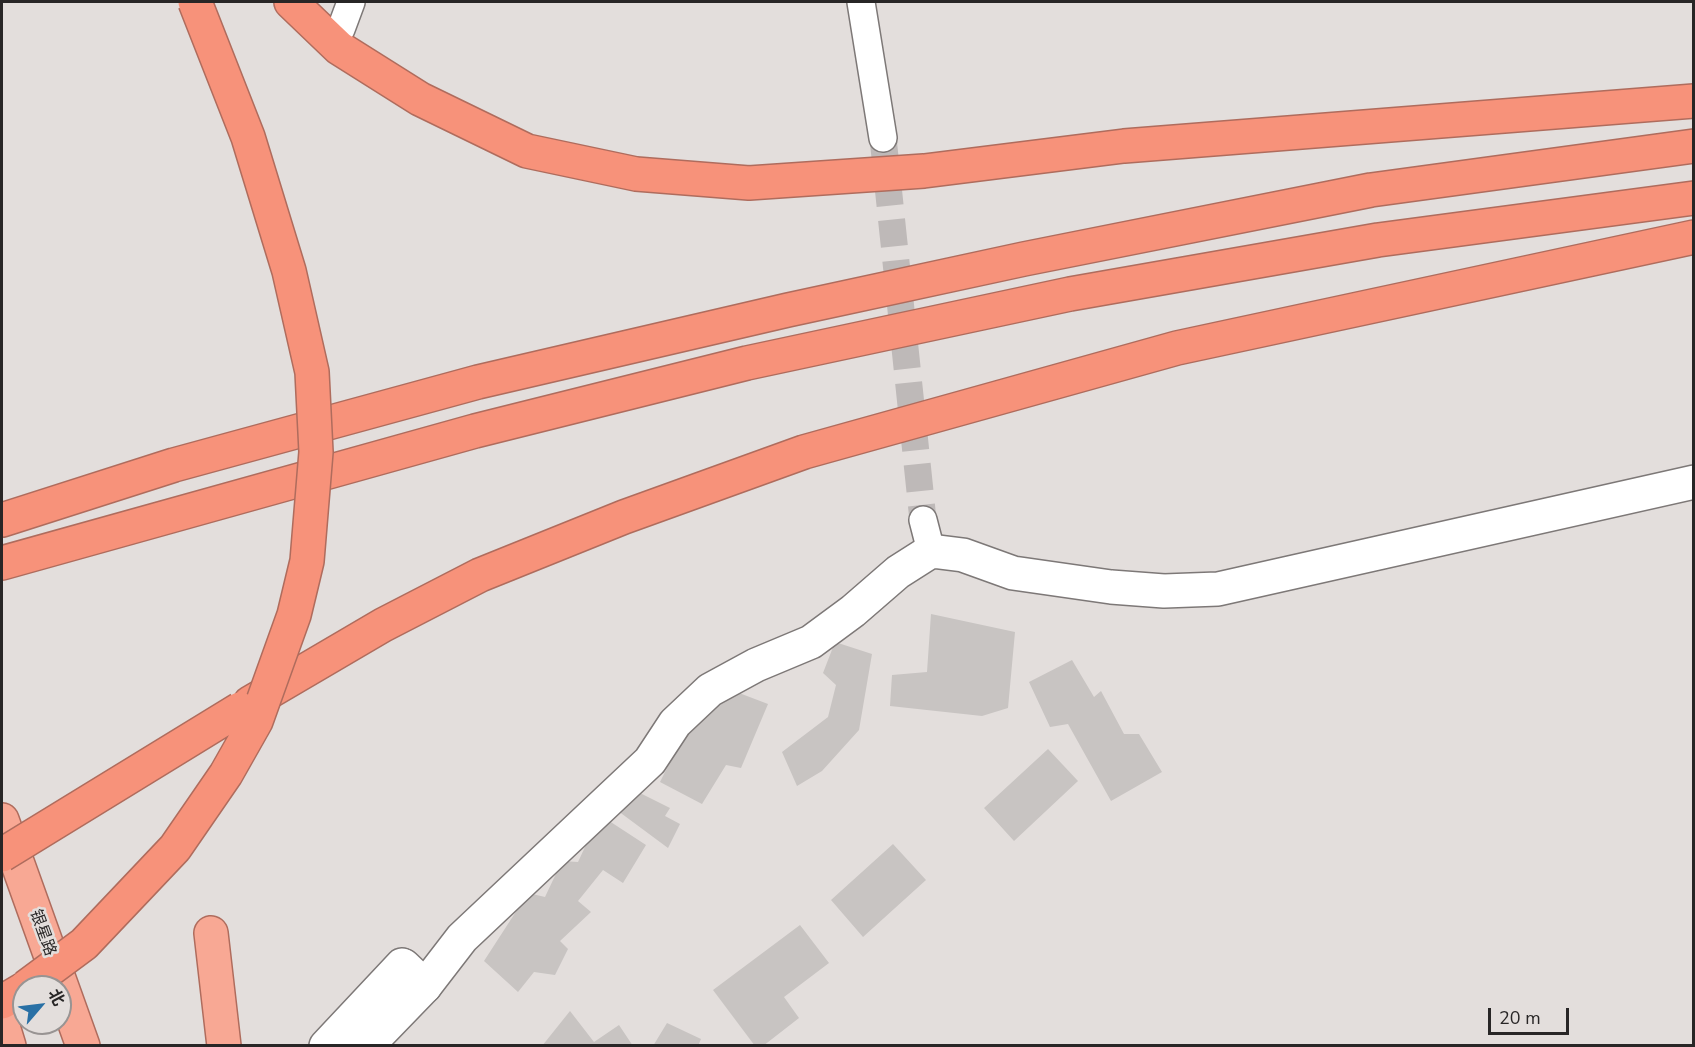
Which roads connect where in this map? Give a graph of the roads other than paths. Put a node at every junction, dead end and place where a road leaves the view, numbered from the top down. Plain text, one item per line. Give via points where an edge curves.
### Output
1 (195, 2) edge
2 (291, 2) edge
3 (351, 2) edge
4 (861, 2) edge
5 (341, 30) dead end
6 (1694, 100) edge
7 (883, 138) tunnel mouth
8 (1694, 146) edge
9 (1694, 198) edge
10 (1694, 237) edge
11 (1694, 482) edge
12 (923, 519) tunnel mouth
13 (2, 520) edge
14 (931, 551) junction
15 (2, 563) edge
16 (2, 820) edge
17 (2, 855) edge
18 (211, 933) dead end
19 (42, 975) edge
20 (413, 975) junction
21 (2, 1023) edge
22 (9, 1046) edge
23 (84, 1046) edge
24 (224, 1046) edge
25 (326, 1046) edge
26 (367, 1046) edge

1 - 19 highway, bridge via 248,137 290,271 312,372 316,452 307,561 294,615 255,721 226,774 175,848 84,944
2 - 6 highway via 339,48 420,99 527,151 636,174 749,183 924,171 1136,145
3 - 5 street
4 - 7 street
8 - 13 highway via 1371,190 788,310 478,382 174,465
9 - 15 highway via 1378,240 1059,296 735,366 475,431
10 - 17 highway, bridge via 1177,348 804,452 624,517 480,575 383,626
11 - 14 street via 1218,589 1164,591 1112,587 1012,573 963,555
12 - 14 street
14 - 20 street via 898,572 811,642 710,690 675,723 650,761 462,938
16 - 23 highway, 银星路
18 - 24 highway
20 - 25 street
20 - 26 street
21 - 22 highway

